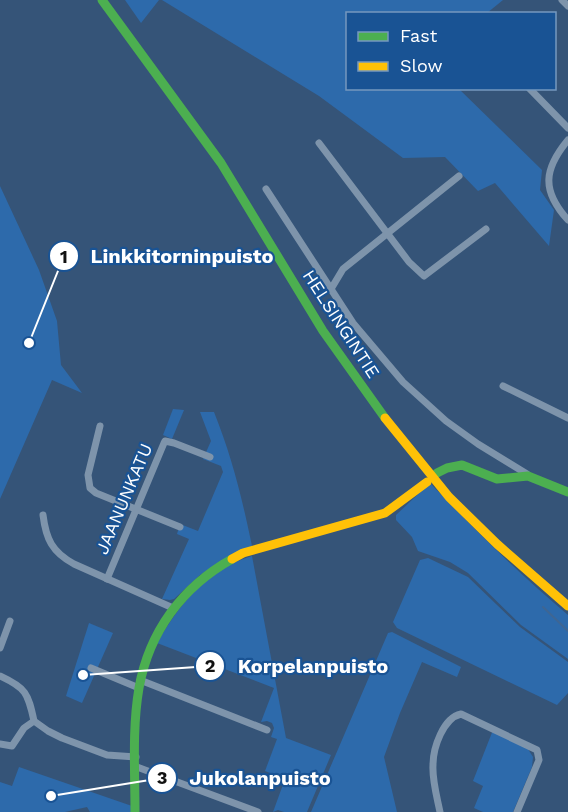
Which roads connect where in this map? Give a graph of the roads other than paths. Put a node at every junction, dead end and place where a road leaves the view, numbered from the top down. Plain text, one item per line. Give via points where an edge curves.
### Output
1 (102, 0) edge
2 (562, 0) edge
3 (568, 6) edge
4 (531, 90) edge
5 (568, 128) edge
6 (568, 140) edge
7 (319, 143) dead end
8 (459, 176) dead end
9 (267, 189) dead end
10 (568, 220) edge
11 (486, 229) dead end
12 (387, 232) junction
13 (331, 289) junction
14 (503, 386) dead end
15 (568, 418) edge
16 (100, 426) dead end
17 (210, 457) dead end
18 (437, 473) dead end
19 (527, 474) junction
20 (427, 482) dead end
21 (568, 492) edge
22 (136, 510) junction
23 (44, 515) dead end
24 (180, 527) dead end
25 (107, 579) junction
26 (568, 606) edge
27 (173, 608) junction
28 (10, 621) dead end
29 (0, 648) edge
30 (91, 668) dead end
31 (0, 676) edge
32 (140, 684) junction
33 (34, 721) junction
34 (267, 730) dead end
35 (0, 744) edge
36 (136, 757) junction
37 (137, 767) junction
38 (135, 812) edge
39 (258, 812) edge
40 (440, 812) edge
41 (517, 812) edge

1 - 26 main road, HELSINGINTIE via 221,163 323,331 393,429 449,497
2 - 3 street
4 - 5 street
6 - 10 street via 553,160 549,179 553,198
7 - 12 street
8 - 12 street
9 - 13 street
11 - 12 street via 424,276
12 - 13 street via 343,269
13 - 19 street via 353,323 403,382 446,421
14 - 15 street
16 - 22 street via 88,484 96,493
17 - 22 street, JAANUNKATU via 165,441
18 - 19 main road via 449,465 460,464 496,479
19 - 21 main road
20 - 27 main road via 386,513 243,553 196,582
22 - 24 street
22 - 25 street, JAANUNKATU
23 - 25 street via 49,542 58,555
25 - 27 street
27 - 32 main road via 151,647
28 - 29 street
30 - 32 street
31 - 33 street via 26,693
32 - 34 street
32 - 36 main road
33 - 35 street via 26,725 12,746
33 - 36 street via 62,738 107,755
36 - 37 main road
37 - 38 main road
37 - 39 street
40 - 41 street via 433,758 447,722 460,714 537,750 539,760

